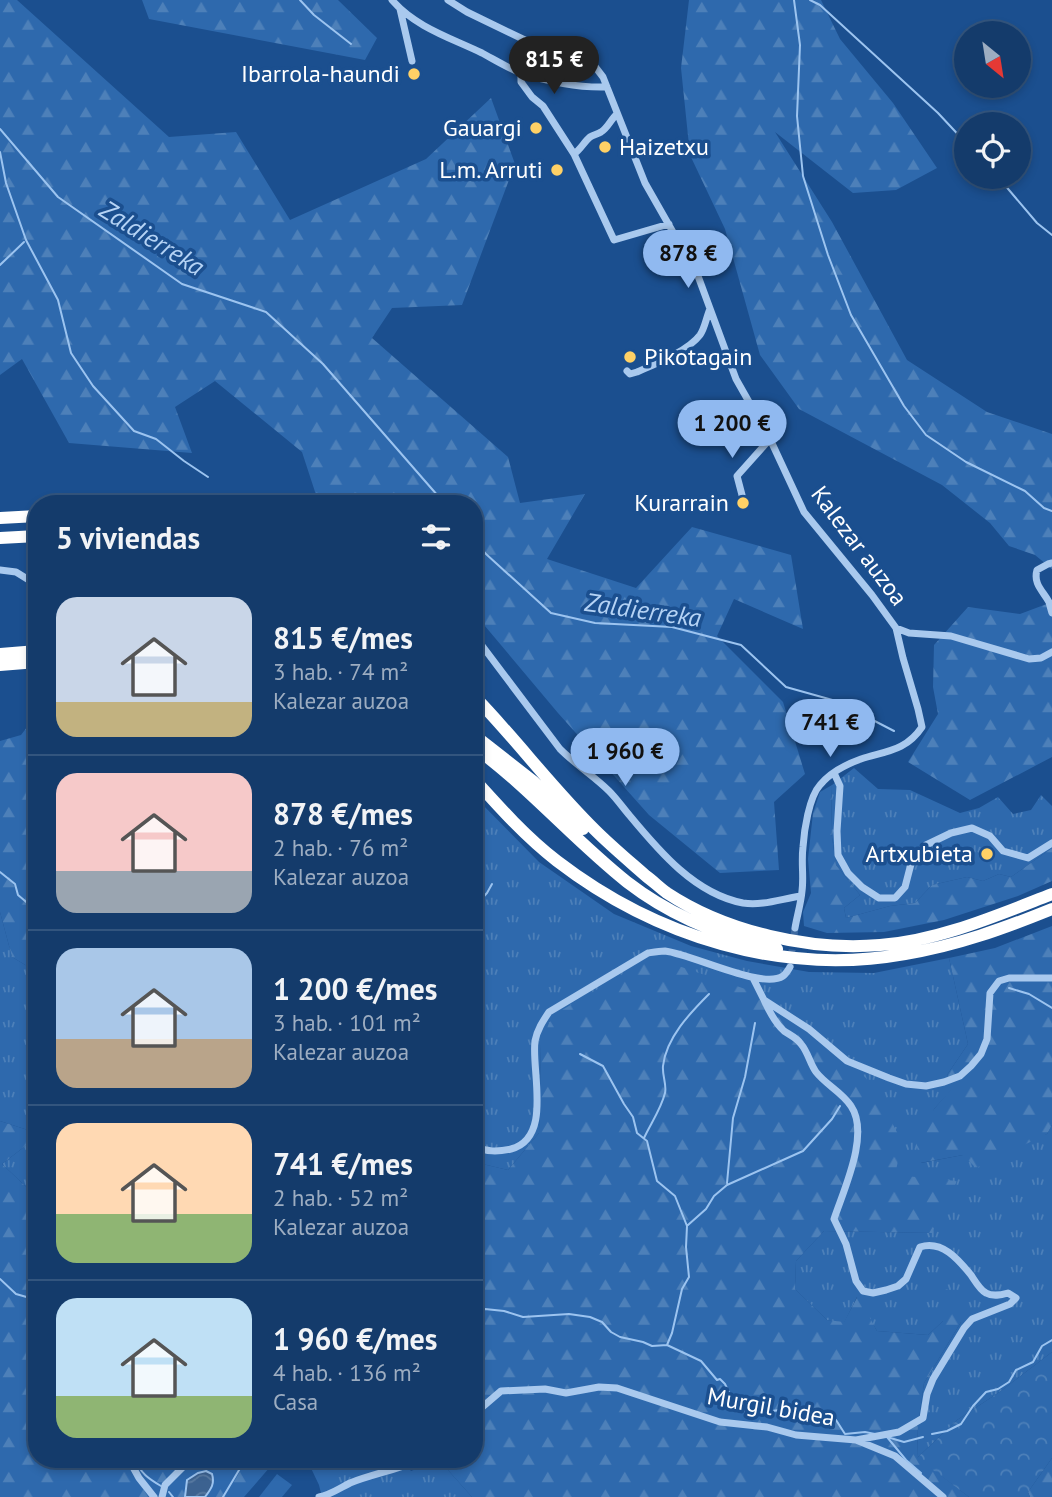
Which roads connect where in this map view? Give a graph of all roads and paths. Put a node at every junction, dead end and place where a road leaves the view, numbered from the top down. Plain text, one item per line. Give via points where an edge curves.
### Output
1 (392, 0) edge
2 (448, 0) edge
3 (400, 9) junction
4 (412, 61) dead end
5 (522, 73) junction
6 (607, 87) junction
7 (617, 114) junction
8 (574, 155) junction
9 (669, 224) junction
10 (710, 308) junction
11 (627, 371) dead end
12 (770, 439) junction
13 (742, 495) dead end
14 (28, 516) edge
15 (0, 518) edge
16 (28, 536) edge
17 (0, 538) edge
18 (1052, 564) edge
19 (0, 570) edge
20 (28, 579) edge
21 (1052, 613) edge
22 (896, 628) junction
23 (483, 647) edge
24 (28, 652) edge
25 (1052, 652) edge
26 (0, 654) edge
27 (28, 663) edge
28 (0, 666) edge
29 (483, 706) edge
30 (483, 742) edge
31 (483, 754) edge
32 (834, 773) junction
33 (483, 789) edge
34 (1052, 842) edge
35 (666, 893) junction
36 (1052, 894) edge
37 (801, 897) junction
38 (1052, 909) edge
39 (795, 929) tunnel mouth
40 (829, 960) junction
41 (790, 967) dead end
42 (753, 978) junction
43 (1052, 978) edge
44 (764, 1000) junction
45 (483, 1150) edge
46 (483, 1407) edge
47 (856, 1440) junction
48 (133, 1468) edge
49 (182, 1468) edge
50 (399, 1468) edge
51 (324, 1496) edge
52 (154, 1497) edge
53 (162, 1497) edge
54 (943, 1497) edge

1 - 3 street
2 - 6 street, Kalezar auzoa via 529,42 574,50 593,64
3 - 4 street
3 - 5 street
5 - 6 street via 587,88
5 - 8 street via 521,82 543,106
6 - 7 street, Kalezar auzoa
7 - 8 street
7 - 9 street, Kalezar auzoa via 645,183
8 - 9 street via 614,240
9 - 10 street, Kalezar auzoa
10 - 11 street via 698,338 637,372
10 - 12 street, Kalezar auzoa via 736,379
12 - 13 street via 737,475
12 - 22 street, Kalezar auzoa via 804,512
14 - 15 highway
16 - 17 highway
18 - 21 street via 1037,570 1035,577
19 - 20 street
22 - 25 street, Kalezar auzoa via 951,636 1029,659
22 - 32 street, Kalezar auzoa via 922,727 901,747
23 - 37 street via 561,749 609,791 689,877 741,903
24 - 26 highway
27 - 28 highway
29 - 35 highway via 593,828
30 - 35 highway via 534,782 611,855
31 - 40 highway via 627,882 667,909 730,937
32 - 34 street via 840,786 838,855 848,873 879,898 895,898 905,887 912,860 926,845 951,832 972,828 990,836 1003,851 1028,858
32 - 37 street, Kalezar auzoa via 818,786 811,803
33 - 40 highway via 556,861 657,922 761,954
35 - 36 highway via 763,935 831,946 881,945 926,937 978,923
37 - 39 street, Kalezar auzoa
38 - 40 highway via 993,932 906,954
41 - 42 street via 769,980
42 - 44 street
42 - 45 street via 677,953 649,953 549,1012 535,1042 538,1102 534,1128 516,1147
43 - 44 street via 999,981 990,993 981,1054 960,1076 926,1086 906,1084 847,1061
44 - 47 street via 782,1029 801,1043 816,1072 852,1107 858,1126 856,1146 834,1219 863,1291 898,1286 906,1279 920,1247 929,1244 954,1257 985,1293 1008,1293 1016,1298 972,1319 964,1328 933,1379 923,1418 899,1432
46 - 47 street, Murgil bidea via 501,1391 566,1393 617,1388 720,1422
47 - 54 street, Murgil bidea via 895,1455
48 - 52 street
49 - 53 street via 165,1485
50 - 51 street

